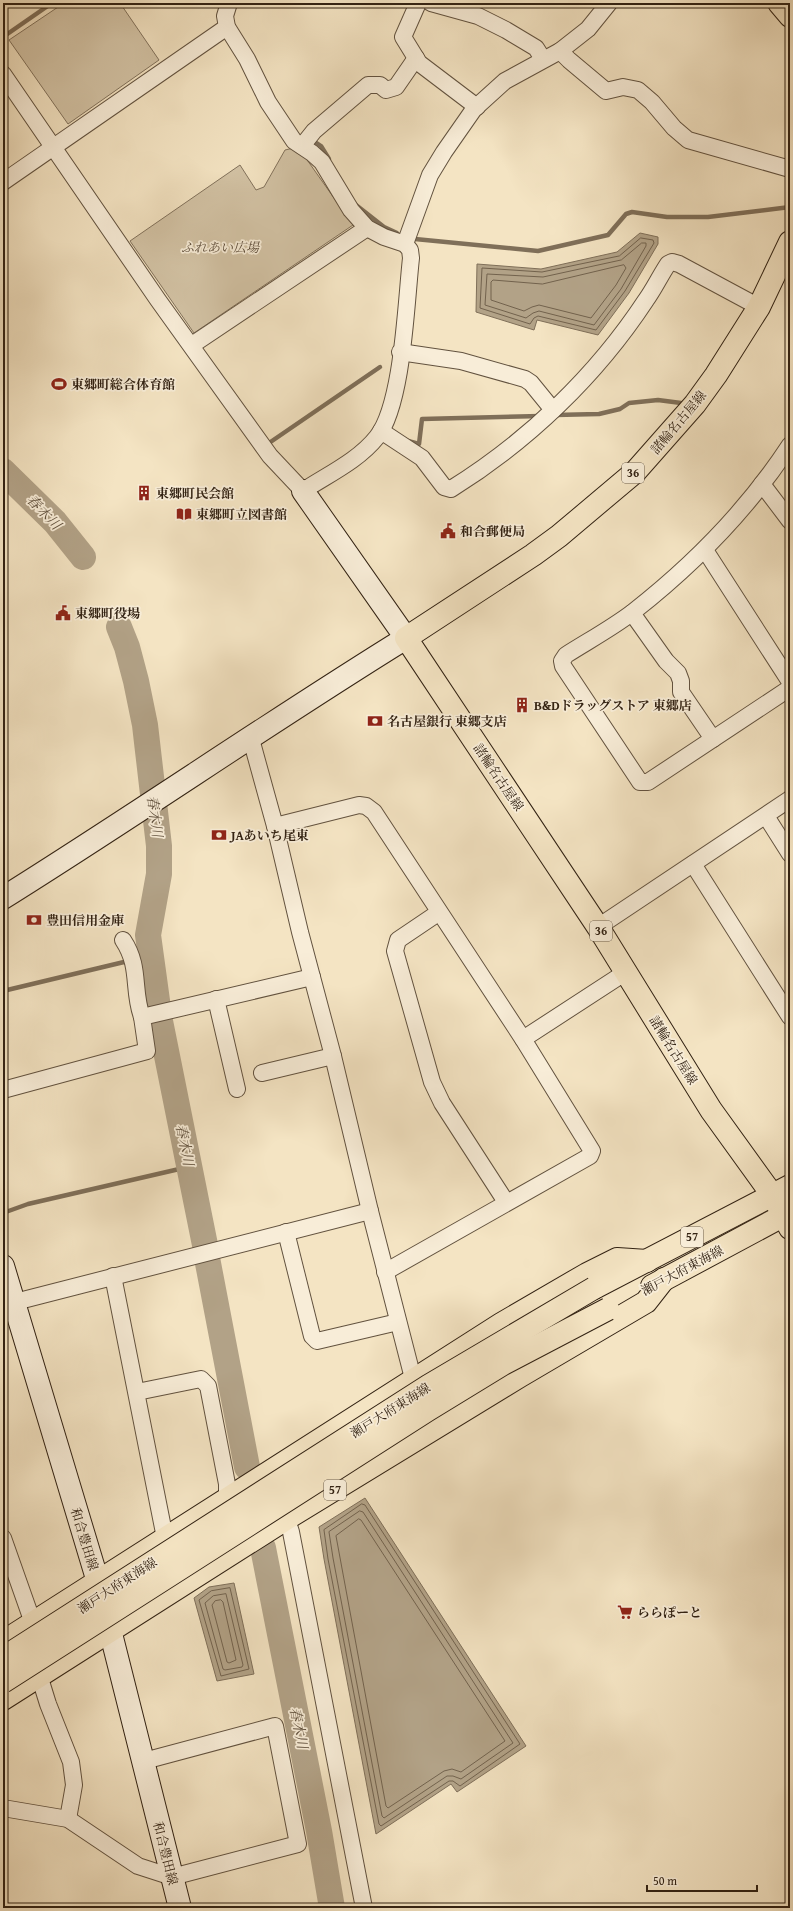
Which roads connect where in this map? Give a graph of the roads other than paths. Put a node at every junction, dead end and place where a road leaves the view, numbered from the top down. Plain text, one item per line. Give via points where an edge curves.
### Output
1 (229, 3) edge
2 (418, 3) edge
3 (431, 3) edge
4 (609, 3) edge
5 (779, 3) edge
6 (790, 16) edge
7 (227, 27) junction
8 (560, 50) junction
9 (416, 58) junction
10 (543, 59) junction
11 (3, 74) edge
12 (477, 107) junction
13 (302, 146) junction
14 (53, 147) junction
15 (790, 169) edge
16 (3, 182) edge
17 (367, 228) junction
18 (790, 242) edge
19 (405, 244) junction
20 (759, 307) junction
21 (192, 345) junction
22 (400, 352) junction
23 (554, 410) junction
24 (381, 431) junction
25 (790, 445) edge
26 (762, 484) junction
27 (303, 491) junction
28 (790, 521) edge
29 (705, 550) junction
30 (632, 613) junction
31 (406, 638) junction
32 (790, 682) edge
33 (790, 688) edge
34 (251, 739) junction
35 (713, 739) junction
36 (790, 799) edge
37 (766, 816) junction
38 (275, 826) junction
39 (790, 854) edge
40 (693, 864) junction
41 (3, 898) edge
42 (438, 913) junction
43 (598, 927) junction
44 (123, 940) dead end
45 (626, 972) junction
46 (312, 978) junction
47 (216, 999) junction
48 (142, 1017) junction
49 (790, 1017) edge
50 (523, 1039) junction
51 (333, 1056) junction
52 (262, 1074) dead end
53 (237, 1089) dead end
54 (3, 1090) edge
55 (782, 1191) edge
56 (506, 1202) junction
57 (370, 1211) junction
58 (788, 1219) edge
59 (286, 1232) junction
60 (647, 1261) junction
61 (3, 1266) edge
62 (385, 1272) junction
63 (113, 1276) junction
64 (664, 1280) junction
65 (15, 1302) junction
66 (398, 1322) junction
67 (413, 1380) junction
68 (137, 1392) junction
69 (426, 1432) junction
70 (276, 1467) junction
71 (227, 1497) junction
72 (286, 1519) junction
73 (3, 1538) edge
74 (165, 1538) junction
75 (98, 1582) junction
76 (33, 1623) junction
77 (110, 1631) junction
78 (3, 1642) edge
79 (3, 1658) edge
80 (39, 1675) junction
81 (3, 1682) edge
82 (3, 1699) edge
83 (144, 1761) junction
84 (3, 1808) edge
85 (68, 1819) junction
86 (172, 1878) junction
87 (180, 1908) edge
88 (364, 1908) edge

1 - 7 street via 225,16
2 - 9 street via 403,38
3 - 10 street via 478,16 536,48
4 - 8 street via 588,29
5 - 6 main road
7 - 13 street via 247,59 268,102 294,141
7 - 14 street
8 - 10 street
8 - 15 street via 568,60 606,91 623,87 638,90 688,140
9 - 12 street via 419,63
9 - 13 street via 396,87 386,90 380,85 368,84 314,131
10 - 12 street via 505,81
11 - 14 street
12 - 19 street via 430,175
13 - 17 street via 322,162 350,210
14 - 16 street
14 - 21 street
17 - 19 street
17 - 21 street
18 - 20 main road, 諸輪名古屋線 / 36
19 - 22 street via 410,250 411,258
20 - 23 street via 679,264 668,264 617,340
20 - 31 main road, 諸輪名古屋線 / 36 via 695,404 635,472 533,555
21 - 27 street via 270,456
22 - 23 street via 461,361 524,379 531,383
22 - 24 street via 394,399
23 - 24 street via 522,439 451,489 444,487 422,458
24 - 27 street via 347,463
25 - 26 street
26 - 28 street
26 - 29 street
27 - 31 main road
29 - 30 street
29 - 32 street
30 - 35 street via 666,661 678,673 681,692
30 - 35 street via 566,656 562,661 564,666 640,782 648,782
31 - 34 main road via 312,696
31 - 43 main road, 諸輪名古屋線 / 36
33 - 35 street
34 - 38 street
34 - 41 main road
36 - 37 street
37 - 39 street
37 - 40 street
38 - 42 street via 359,805 366,806 374,812
38 - 46 street
40 - 43 street
40 - 49 street
42 - 50 street
42 - 56 street via 398,940 395,951 432,1082 442,1103
43 - 45 main road, 諸輪名古屋線 / 36
44 - 48 street via 135,966
45 - 50 street
45 - 55 main road, 諸輪名古屋線 / 36 via 712,1110
46 - 47 street
46 - 51 street
47 - 48 street
47 - 53 street
48 - 54 street via 147,1051
50 - 56 street via 592,1151 590,1156
51 - 52 street
51 - 57 street
55 - 58 main road, 諸輪名古屋線 / 36
55 - 60 main road, 瀬戸大府東海線 / 57
56 - 62 street
57 - 59 street
57 - 62 street
58 - 64 main road, 瀬戸大府東海線 / 57
59 - 63 street
59 - 66 street via 312,1336 317,1341
60 - 67 main road via 617,1259 587,1274 501,1324
60 - 79 main road, 瀬戸大府東海線 / 57, bridge via 594,1288 415,1394
61 - 65 main road, 和合豊田線
62 - 66 street
63 - 65 street
63 - 68 street
64 - 69 main road, 57 via 646,1302
64 - 81 main road, 瀬戸大府東海線 / 57, bridge via 503,1364
65 - 75 main road, 和合豊田線
66 - 67 street
67 - 69 street
67 - 70 main road
68 - 71 street via 201,1379 208,1386 227,1484
68 - 74 street
69 - 72 main road, 57
70 - 71 main road
70 - 72 street
71 - 74 main road
72 - 77 main road, 57
72 - 88 street via 291,1532
73 - 76 street
74 - 75 main road
75 - 76 main road
75 - 77 main road, 和合豊田線
76 - 78 main road
77 - 80 main road, 57
77 - 83 main road, 和合豊田線
80 - 82 main road, 57
80 - 85 street via 71,1762 74,1785
83 - 86 main road, 和合豊田線
83 - 86 street via 275,1726 298,1844
84 - 85 street
85 - 86 street via 138,1866
86 - 87 main road, 和合豊田線

